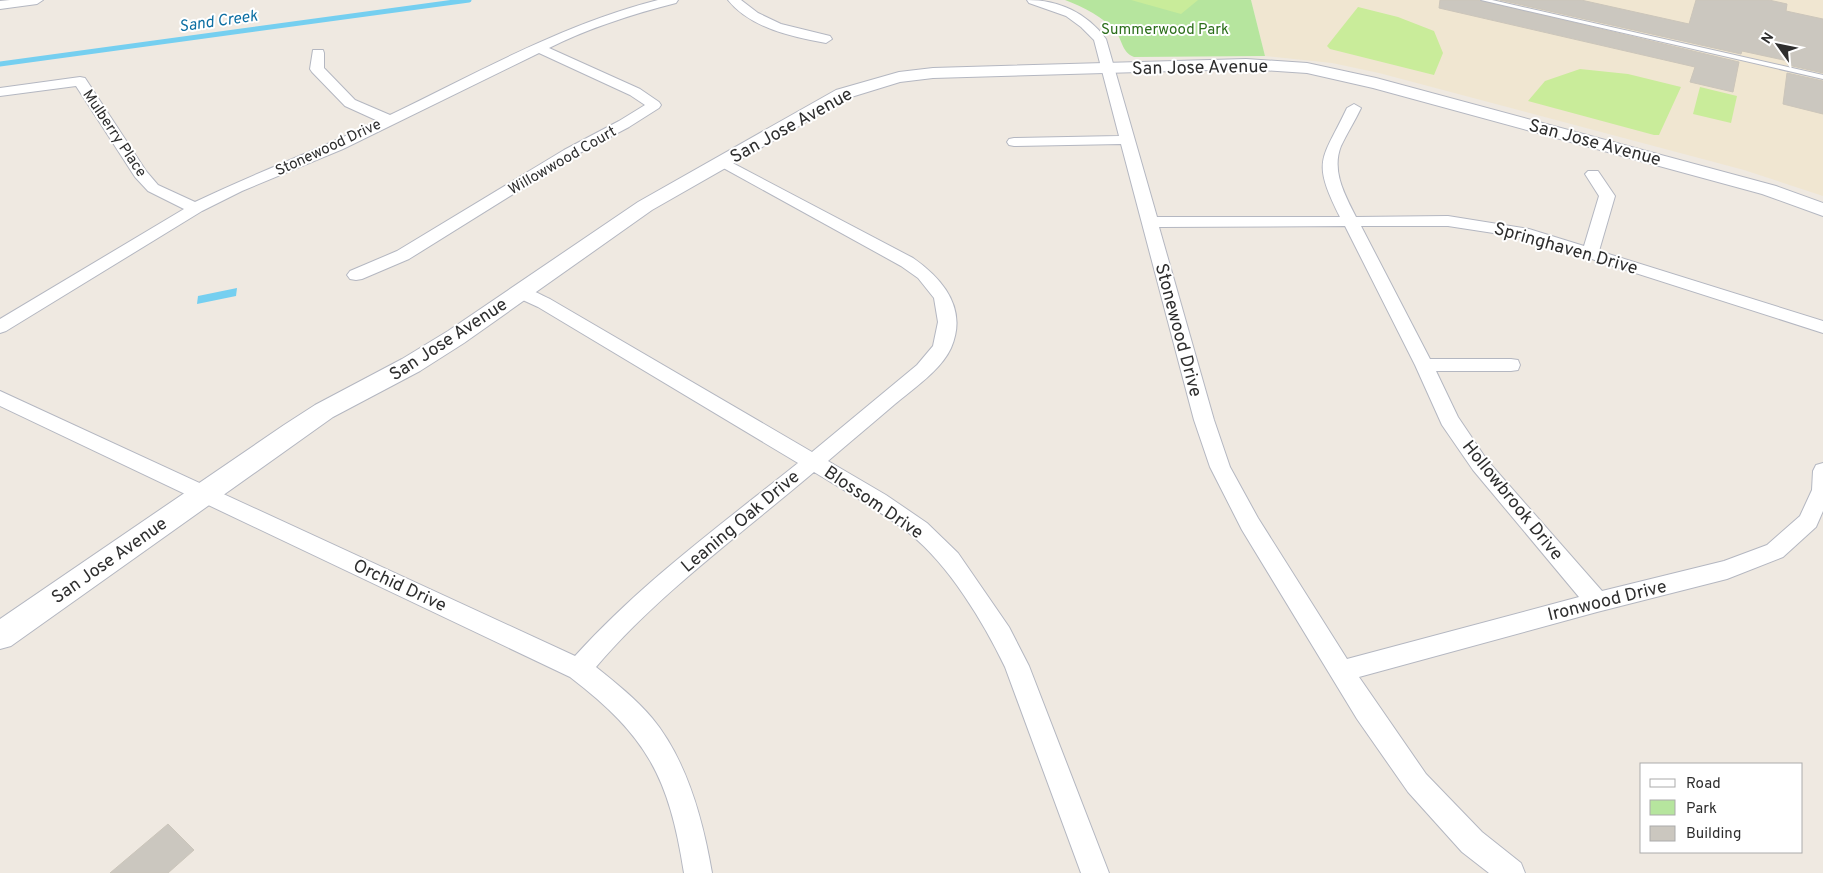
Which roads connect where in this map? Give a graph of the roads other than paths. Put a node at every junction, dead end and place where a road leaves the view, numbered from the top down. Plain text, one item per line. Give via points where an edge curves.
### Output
1 (37, 0) edge
2 (672, 0) edge
3 (734, 0) edge
4 (1033, 0) edge
5 (1484, 0) edge
6 (0, 5) edge
7 (826, 39) dead end
8 (538, 48) junction
9 (318, 53) dead end
10 (1109, 70) junction
11 (1823, 76) edge
12 (0, 92) edge
13 (1354, 108) dead end
14 (388, 120) junction
15 (1126, 140) junction
16 (1014, 142) dead end
17 (722, 162) junction
18 (1593, 174) dead end
19 (196, 208) junction
20 (1823, 210) edge
21 (1150, 222) junction
22 (1350, 222) junction
23 (1590, 253) junction
24 (356, 275) dead end
25 (520, 292) junction
26 (1823, 326) edge
27 (0, 327) edge
28 (1511, 364) dead end
29 (1424, 365) junction
30 (0, 398) edge
31 (812, 461) junction
32 (1823, 471) edge
33 (205, 493) junction
34 (1597, 602) junction
35 (0, 636) edge
36 (579, 669) junction
37 (1342, 671) junction
38 (698, 873) edge
39 (1095, 873) edge
40 (1510, 873) edge

1 - 6 street
2 - 8 street, Stonewood Drive via 597,23
3 - 7 street via 744,10 779,28
4 - 10 street, Stonewood Drive via 1077,17 1089,27 1100,39
5 - 11 lane
8 - 14 street, Stonewood Drive
8 - 24 street, Willowwood Court via 635,92 654,105 403,254
9 - 14 street via 317,69 333,88 350,103
10 - 15 street, Stonewood Drive
10 - 17 street, San Jose Avenue via 933,73 899,77 842,94
10 - 20 street, San Jose Avenue via 1246,64 1307,68 1404,91 1769,190
12 - 19 street, Mulberry Place via 80,81 140,174 153,188
13 - 22 street, Hollowbrook Drive via 1348,124 1334,143 1329,162 1335,191
14 - 19 street, Stonewood Drive via 338,146
15 - 16 street
15 - 21 street, Stonewood Drive
17 - 25 street, San Jose Avenue via 646,206
17 - 31 street, Leaning Oak Drive via 906,262 924,274 943,297 947,322 942,347 936,355 924,370
18 - 23 street via 1607,196
19 - 27 street, Stonewood Drive
21 - 22 street, Springhaven Drive
21 - 37 street, Stonewood Drive via 1220,467 1250,524
22 - 23 street, Springhaven Drive via 1448,221 1529,234
22 - 29 street, Hollowbrook Drive
23 - 26 street, Springhaven Drive
25 - 31 street, Blossom Drive via 544,303
25 - 33 street, San Jose Avenue via 411,366 324,411
28 - 29 street
29 - 34 street, Hollowbrook Drive via 1449,420 1480,465
30 - 33 street, Orchid Drive
31 - 36 street, Leaning Oak Drive via 646,600
31 - 39 street, Blossom Drive via 919,529 950,559 1001,634 1017,666
32 - 34 street, Ironwood Drive via 1822,490 1808,521 1775,551 1727,570
33 - 35 street, San Jose Avenue
33 - 36 street, Orchid Drive
34 - 37 street, Ironwood Drive
36 - 38 street, Orchid Drive via 614,696 651,736 674,780
37 - 40 street, Stonewood Drive via 1417,783 1472,842

